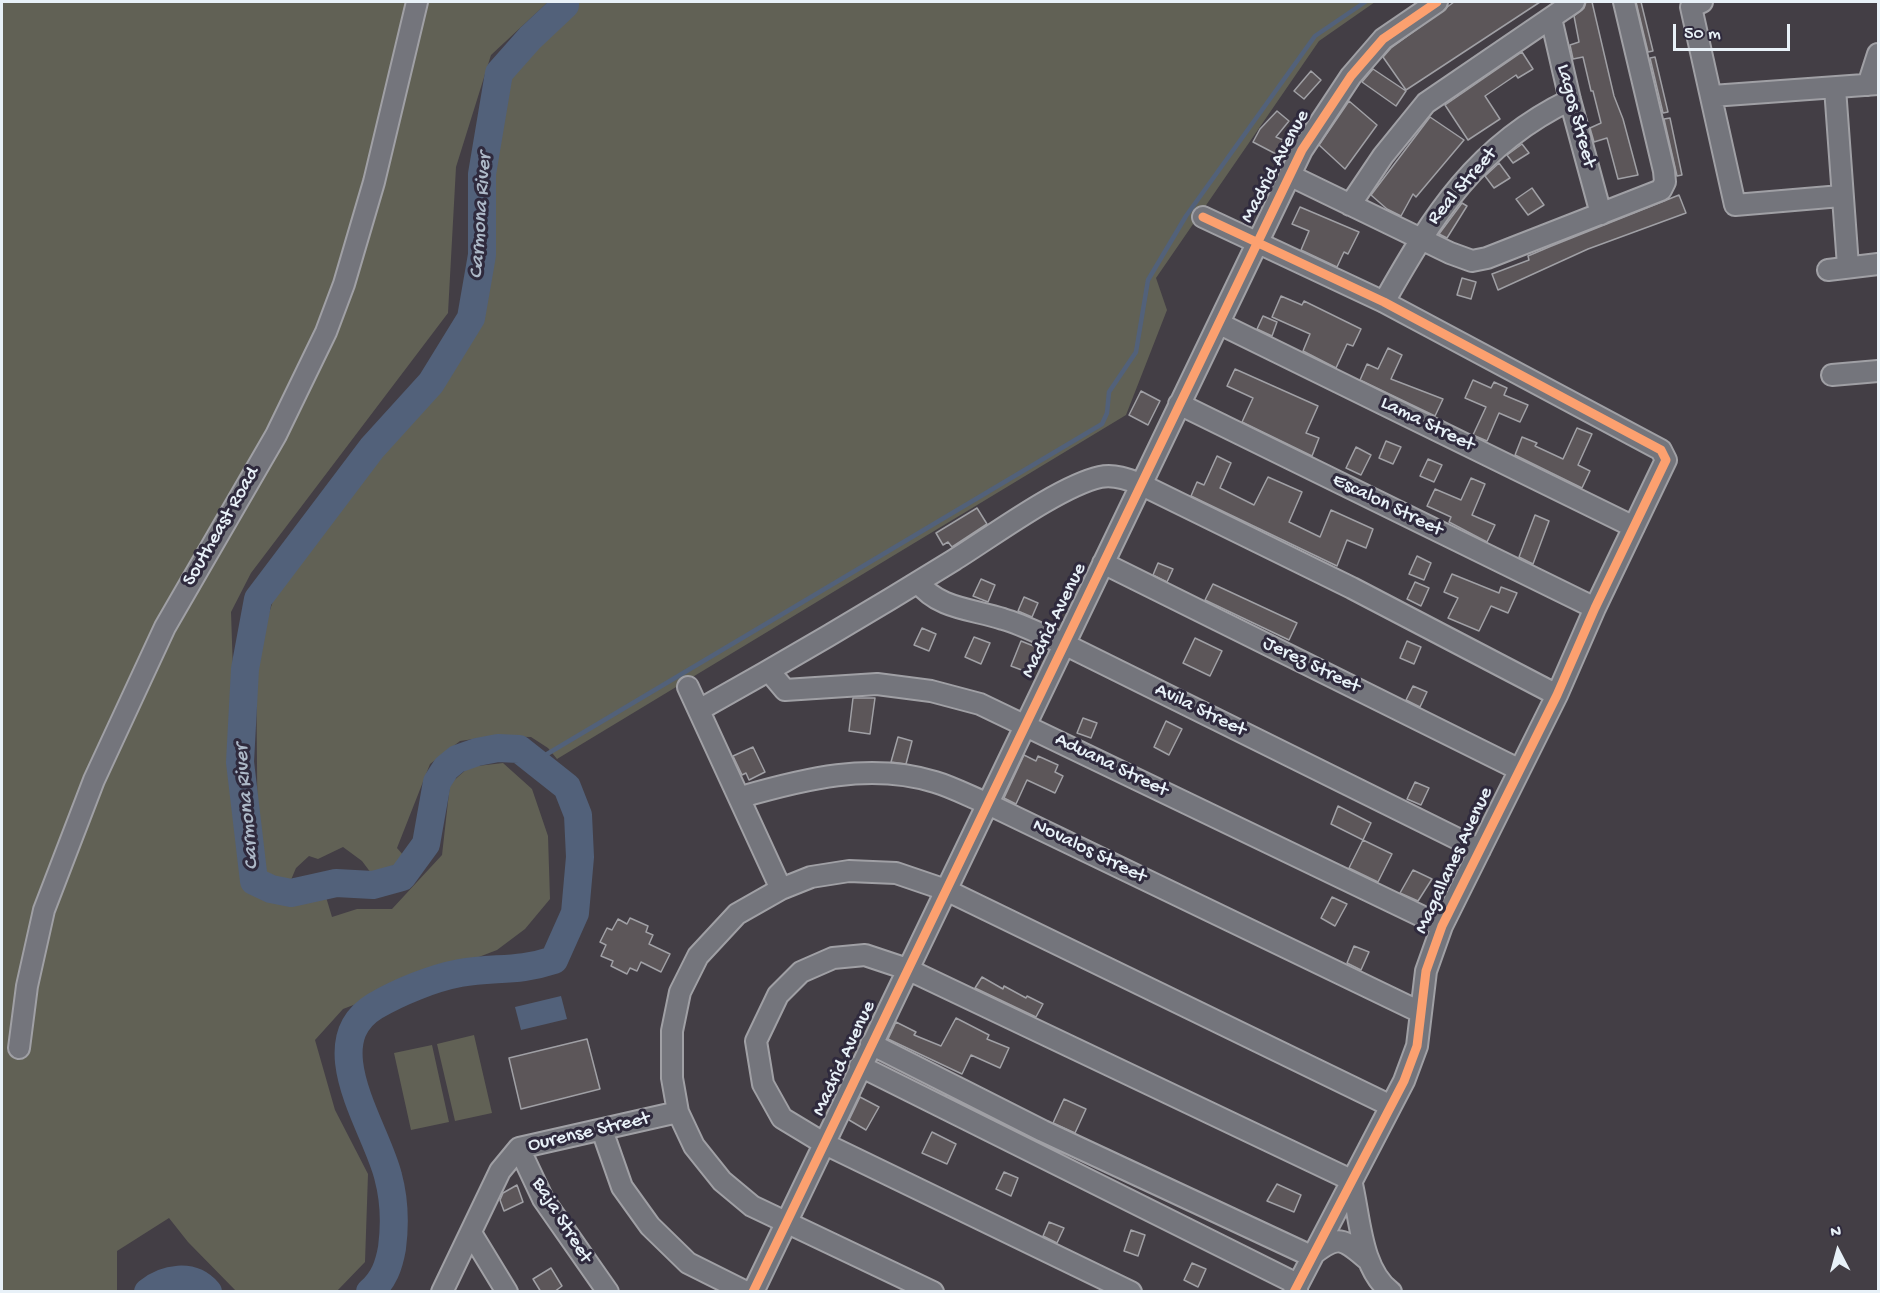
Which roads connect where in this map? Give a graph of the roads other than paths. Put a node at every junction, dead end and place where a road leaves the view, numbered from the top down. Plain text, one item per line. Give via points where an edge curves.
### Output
1 (417, 2) edge
2 (1437, 2) edge
3 (1574, 2) edge
4 (1624, 2) edge
5 (1702, 2) edge
6 (1551, 18) junction
7 (1878, 54) edge
8 (1873, 85) edge
9 (1835, 88) junction
10 (1712, 96) junction
11 (1570, 100) junction
12 (1289, 175) junction
13 (1841, 196) junction
14 (1350, 205) junction
15 (1601, 214) junction
16 (1203, 217) dead end
17 (1420, 238) junction
18 (1256, 243) junction
19 (1878, 264) edge
20 (1848, 266) junction
21 (1828, 270) dead end
22 (1384, 302) junction
23 (1220, 324) junction
24 (1878, 371) edge
25 (1832, 375) dead end
26 (1179, 404) junction
27 (1140, 484) junction
28 (1634, 527) junction
29 (1103, 562) junction
30 (918, 582) junction
31 (1595, 608) junction
32 (1064, 644) junction
33 (769, 671) junction
34 (688, 687) dead end
35 (1557, 695) junction
36 (699, 710) junction
37 (1024, 724) junction
38 (1518, 769) junction
39 (741, 797) junction
40 (986, 803) junction
41 (1480, 850) junction
42 (781, 889) junction
43 (946, 890) junction
44 (1442, 926) junction
45 (907, 969) junction
46 (1420, 1012) junction
47 (871, 1044) junction
48 (19, 1048) dead end
49 (860, 1066) junction
50 (1389, 1105) junction
51 (678, 1112) junction
52 (602, 1130) junction
53 (1043, 1131) junction
54 (825, 1144) junction
55 (519, 1148) junction
56 (1034, 1151) junction
57 (1351, 1180) junction
58 (787, 1223) junction
59 (471, 1233) junction
60 (1311, 1256) junction
61 (1368, 1260) junction
62 (1296, 1289) edge
63 (442, 1292) edge
64 (507, 1292) edge
65 (609, 1292) edge
66 (746, 1292) edge
67 (753, 1292) edge
68 (933, 1292) edge
69 (1131, 1292) edge
70 (1391, 1292) edge

1 - 48 street, Southeast Road via 374,182 326,332 276,435 165,627 93,780 44,910 27,986
2 - 12 street, Madrid Avenue via 1383,39 1351,76 1315,127
3 - 6 street
4 - 15 street via 1665,182 1661,190
5 - 10 street via 1691,8
6 - 11 street, Lagos Street
6 - 14 street via 1426,103
7 - 8 street
8 - 9 street
9 - 10 street
9 - 13 street
10 - 13 street via 1735,205
11 - 15 street, Lagos Street
11 - 17 street, Real Street via 1544,112 1493,149 1461,183
12 - 14 street
12 - 18 street, Madrid Avenue
13 - 20 street
14 - 17 street
15 - 17 street via 1473,261
16 - 18 street
17 - 22 street, Real Street
18 - 22 street
18 - 23 street, Madrid Avenue
19 - 20 street
20 - 21 street
22 - 28 street, Magallanes Avenue via 1661,450 1666,460 1663,471
23 - 26 street, Madrid Avenue
23 - 28 street, Lama Street
24 - 25 street
26 - 27 street, Madrid Avenue
26 - 31 street, Escalon Street
27 - 29 street, Madrid Avenue
27 - 30 street via 1121,477 1101,477 1083,484
27 - 35 street
28 - 31 street, Magallanes Avenue
29 - 32 street, Madrid Avenue
29 - 38 street, Jerez Street
30 - 32 street, Avila Street via 927,595 939,602 1004,619
30 - 33 street
31 - 35 street, Magallanes Avenue
32 - 37 street, Madrid Avenue
32 - 41 street, Avila Street
33 - 36 street
33 - 37 street, Aduana Street via 785,690 877,684 931,691 980,704
34 - 36 street
35 - 38 street, Magallanes Avenue
36 - 39 street
37 - 40 street, Madrid Avenue
37 - 44 street, Aduana Street
38 - 41 street, Magallanes Avenue
39 - 40 street, Novalos Street via 801,780 872,772 934,782
39 - 42 street
40 - 43 street, Madrid Avenue
40 - 46 street, Novalos Street
41 - 44 street, Magallanes Avenue
42 - 43 street via 849,871 896,873
42 - 51 street via 737,914 716,935 698,956 680,992 672,1031 672,1078
43 - 45 street, Madrid Avenue
43 - 50 street
44 - 46 street, Magallanes Avenue via 1426,971
45 - 47 street, Madrid Avenue
45 - 54 street via 866,955 833,958 801,972 778,995 756,1041 763,1084 782,1118
45 - 57 street
46 - 50 street, Magallanes Avenue via 1417,1046 1404,1081
47 - 49 street, Madrid Avenue
47 - 53 street
49 - 54 street, Madrid Avenue
49 - 56 street
50 - 57 street, Magallanes Avenue
51 - 52 street, Ourense Street
51 - 58 street via 694,1146 722,1181 752,1206
52 - 55 street, Ourense Street
52 - 66 street via 622,1187 650,1226 688,1263
53 - 56 street
53 - 60 street
54 - 58 street, Madrid Avenue
54 - 69 street
55 - 59 street, Ourense Street via 500,1171
55 - 65 street, Baja Street via 543,1199
56 - 62 street
57 - 60 street, Magallanes Avenue
57 - 61 street
58 - 67 street, Madrid Avenue
58 - 68 street
59 - 63 street, Ourense Street
59 - 64 street
60 - 61 street via 1336,1240 1350,1244
60 - 62 street, Magallanes Avenue
61 - 70 street via 1378,1281

